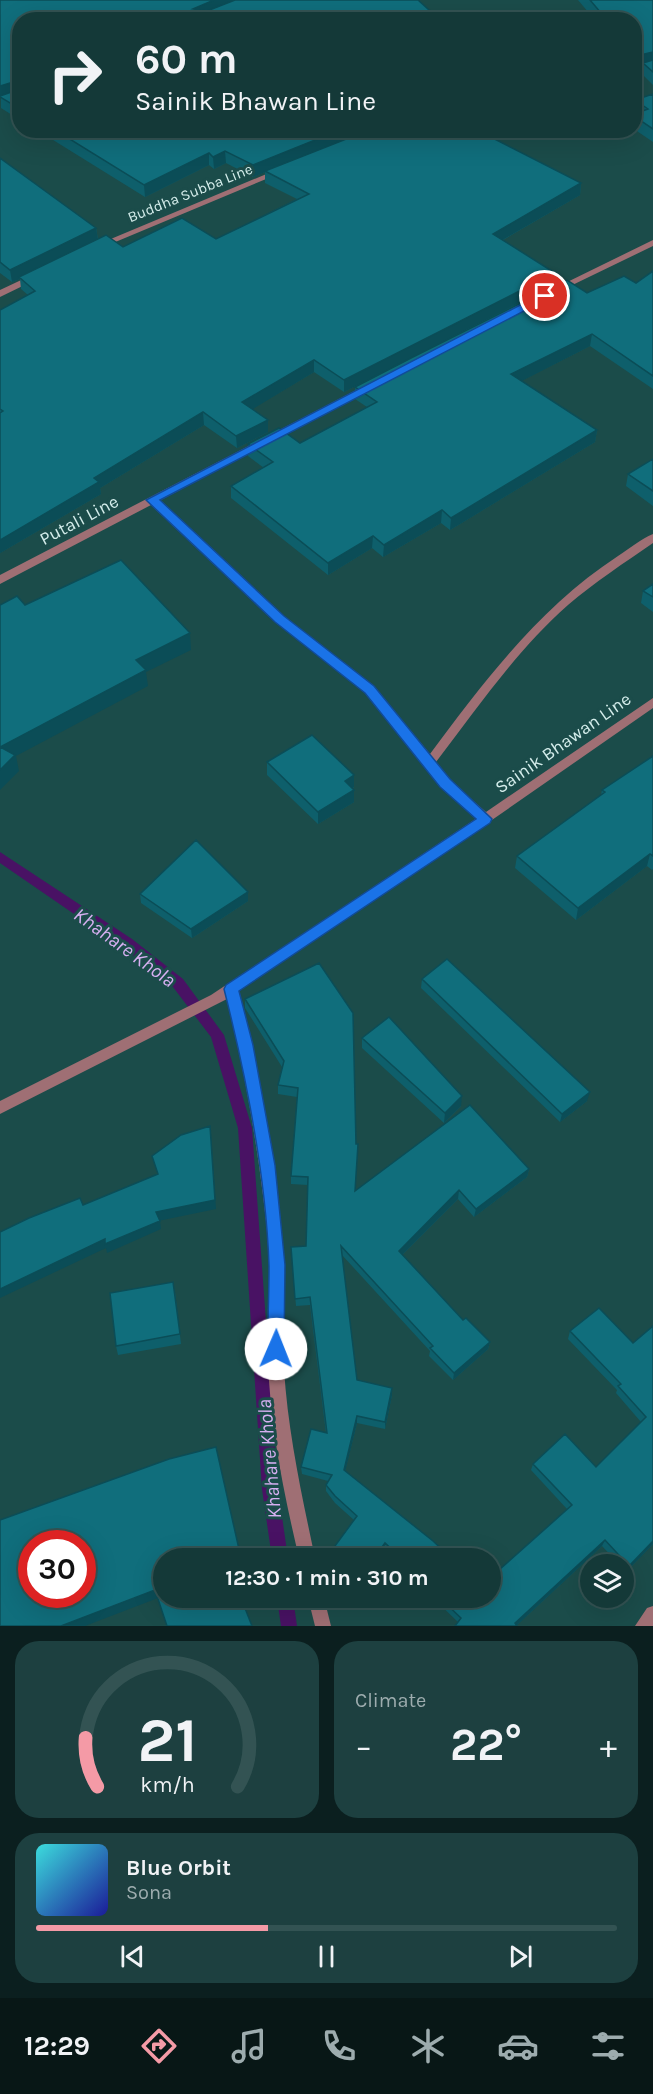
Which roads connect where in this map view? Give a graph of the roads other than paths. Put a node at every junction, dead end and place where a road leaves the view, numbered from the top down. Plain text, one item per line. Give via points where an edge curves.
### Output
1 (285, 169) edge
2 (653, 243) edge
3 (92, 249) edge
4 (41, 274) edge
5 (552, 292) edge
6 (0, 294) edge
7 (378, 382) edge
8 (152, 500) junction
9 (653, 538) edge
10 (0, 580) edge
11 (653, 702) edge
12 (430, 762) junction
13 (485, 819) junction
14 (231, 989) junction
15 (0, 1108) edge
16 (306, 1548) edge
17 (318, 1608) edge
18 (653, 1614) edge
19 (323, 1626) edge
20 (643, 1626) edge

1 - 3 street, Buddha Subba Line
2 - 5 street
4 - 6 street
7 - 8 street, Putali Line
8 - 10 street, Putali Line
8 - 12 street via 279,619 370,690
9 - 12 street via 584,586 528,639
11 - 13 street, Sainik Bhawan Line
12 - 13 street via 445,783
13 - 14 street, Sainik Bhawan Line
14 - 15 street, Sainik Bhawan Line
14 - 16 street via 248,1056 267,1165 277,1265 276,1370 291,1487
17 - 19 street
18 - 20 street

